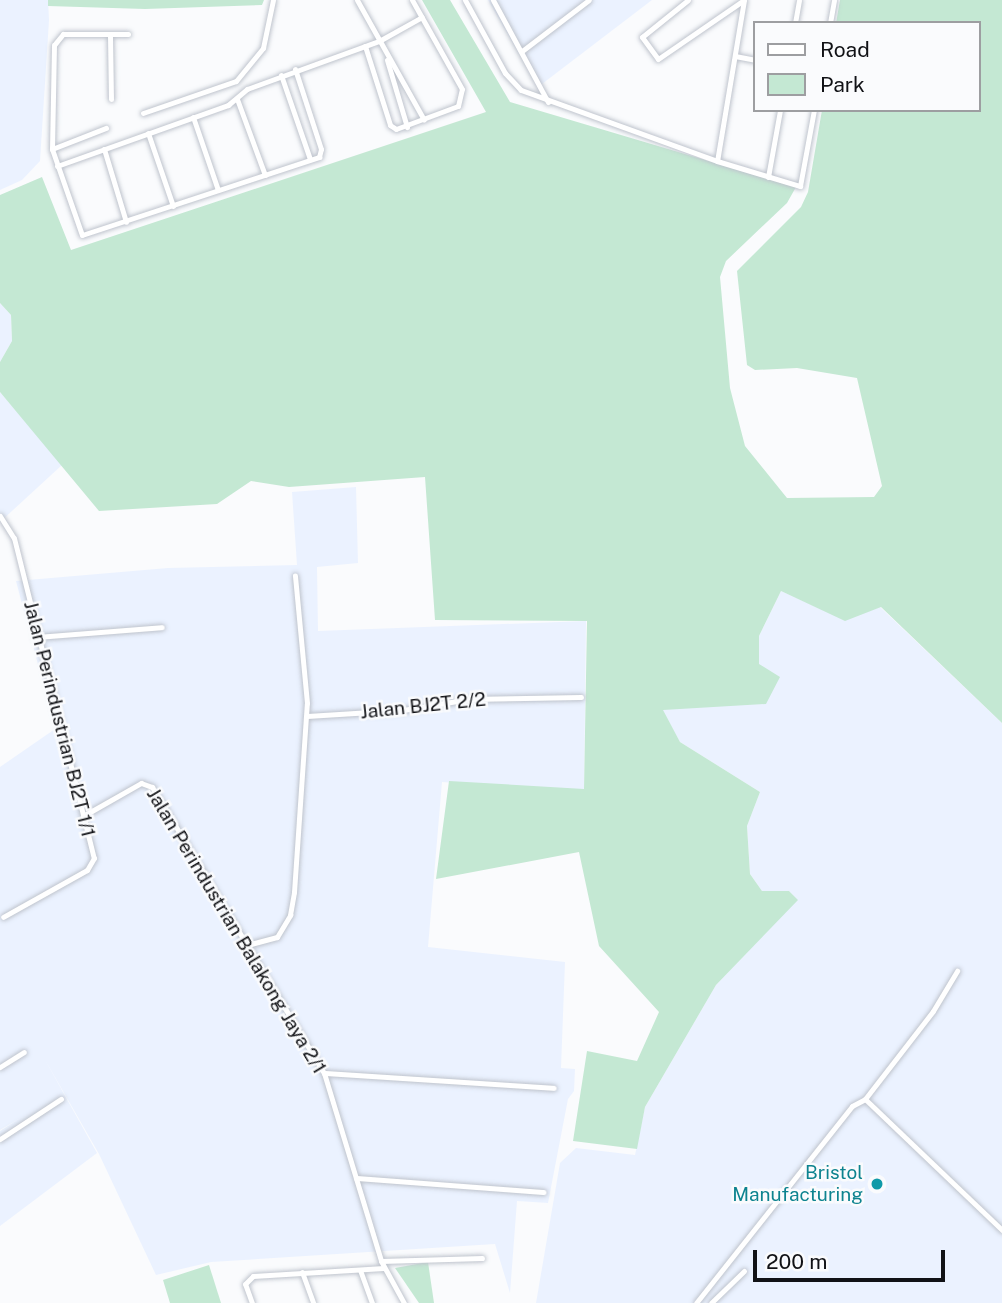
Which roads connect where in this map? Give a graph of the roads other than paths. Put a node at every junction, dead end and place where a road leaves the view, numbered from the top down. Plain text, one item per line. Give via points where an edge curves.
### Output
1 (273, 0) edge
2 (357, 0) edge
3 (412, 0) edge
4 (465, 0) edge
5 (493, 0) edge
6 (589, 0) edge
7 (688, 0) edge
8 (744, 0) edge
9 (799, 0) edge
10 (834, 0) edge
11 (422, 17) junction
12 (795, 21) edge
13 (830, 21) edge
14 (128, 34) dead end
15 (110, 36) junction
16 (379, 41) junction
17 (365, 46) junction
18 (383, 49) junction
19 (522, 51) junction
20 (735, 56) junction
21 (754, 60) edge
22 (295, 69) junction
23 (281, 75) junction
24 (111, 99) dead end
25 (237, 99) junction
26 (548, 102) junction
27 (780, 112) edge
28 (814, 112) edge
29 (144, 113) dead end
30 (193, 117) junction
31 (424, 120) junction
32 (407, 127) junction
33 (106, 128) dead end
34 (148, 133) junction
35 (52, 149) junction
36 (104, 149) junction
37 (310, 159) junction
38 (717, 161) junction
39 (57, 166) junction
40 (265, 175) junction
41 (768, 177) junction
42 (218, 190) junction
43 (173, 206) junction
44 (126, 222) junction
45 (0, 516) edge
46 (295, 576) dead end
47 (162, 627) dead end
48 (36, 637) junction
49 (581, 697) dead end
50 (307, 716) junction
51 (83, 816) junction
52 (3, 917) dead end
53 (247, 945) junction
54 (957, 971) dead end
55 (24, 1052) dead end
56 (0, 1068) edge
57 (324, 1073) junction
58 (554, 1088) dead end
59 (61, 1099) dead end
60 (865, 1099) junction
61 (0, 1139) edge
62 (356, 1178) junction
63 (543, 1192) dead end
64 (1002, 1230) edge
65 (482, 1258) dead end
66 (381, 1261) junction
67 (384, 1268) junction
68 (360, 1270) junction
69 (744, 1271) dead end
70 (302, 1272) junction
71 (252, 1303) edge
72 (313, 1303) edge
73 (372, 1303) edge
74 (404, 1303) edge
75 (696, 1303) edge
76 (711, 1303) edge

1 - 29 street via 263,48 236,81
2 - 16 street
3 - 11 street
4 - 26 street via 505,74 521,90
5 - 19 street
6 - 19 street
7 - 8 street via 642,37 653,56 664,57
8 - 20 street
9 - 12 street
10 - 13 street
11 - 16 street
11 - 31 street via 464,95 458,106
14 - 15 street
15 - 24 street
15 - 35 street via 63,34 57,38
16 - 17 street
16 - 18 street
17 - 22 street
17 - 32 street via 390,125
18 - 31 street
18 - 32 street
19 - 26 street
20 - 21 street
20 - 38 street
22 - 23 street
22 - 37 street via 321,149 319,157
23 - 25 street via 247,89
23 - 37 street
25 - 30 street
25 - 40 street
26 - 38 street
27 - 41 street
28 - 41 street via 800,186
30 - 34 street
30 - 42 street
31 - 32 street
33 - 35 street
34 - 36 street
34 - 43 street
35 - 39 street
36 - 39 street
36 - 44 street
37 - 40 street
38 - 41 street
39 - 44 street via 82,235
40 - 42 street
42 - 43 street
43 - 44 street
45 - 48 street, Jalan Perindustrian BJ2T 1/1 via 14,538
46 - 50 street
47 - 48 street
48 - 51 street, Jalan Perindustrian BJ2T 1/1
49 - 50 street, Jalan BJ2T 2/2 via 469,699 403,710
50 - 53 street via 303,815 290,915 277,937
51 - 52 street, Jalan Perindustrian BJ2T 1/1 via 92,865
51 - 53 street, Jalan Perindustrian Balakong Jaya 2/1 via 147,783
53 - 57 street, Jalan Perindustrian Balakong Jaya 2/1
54 - 60 street via 933,1011
55 - 56 street
57 - 58 street
57 - 62 street, Jalan Perindustrian Balakong Jaya 2/1
59 - 61 street
60 - 64 street
60 - 75 street via 852,1106
62 - 63 street
62 - 66 street, Jalan Perindustrian Balakong Jaya 2/1
65 - 66 street
66 - 67 street, Jalan Perindustrian Balakong Jaya 2/1
67 - 68 street
67 - 74 street, Jalan Perindustrian Balakong Jaya 2/1
68 - 70 street
68 - 73 street
69 - 76 street
70 - 71 street via 253,1276 245,1284
70 - 72 street

